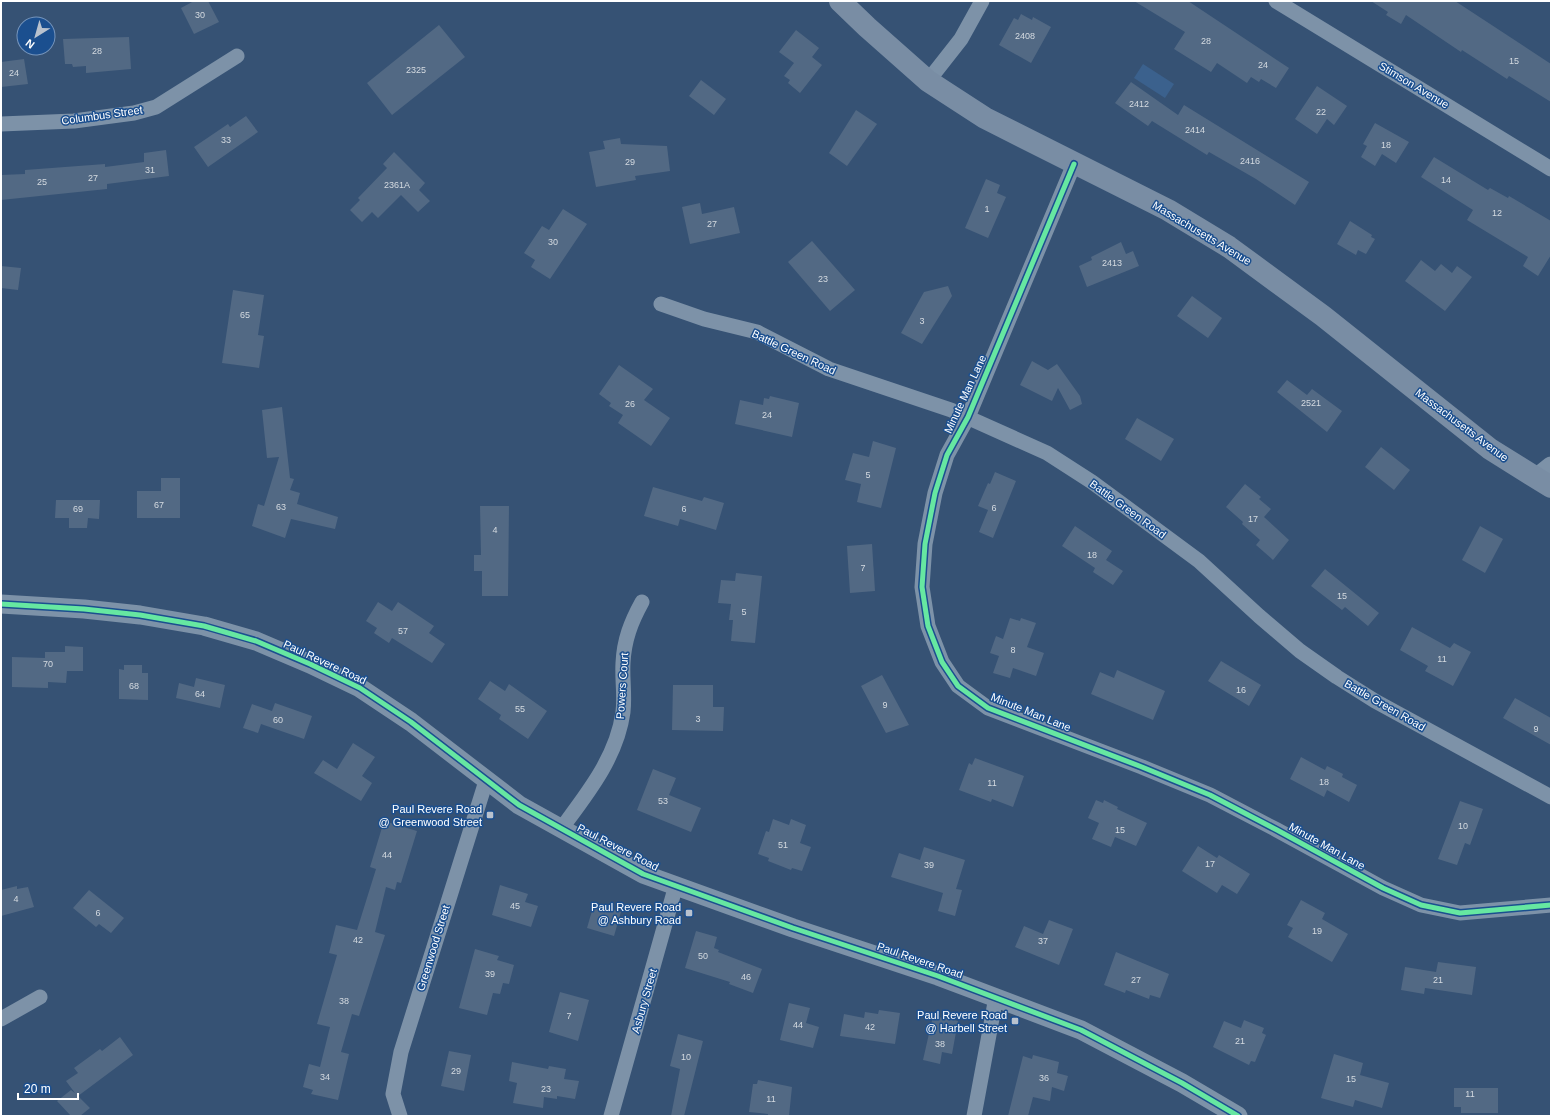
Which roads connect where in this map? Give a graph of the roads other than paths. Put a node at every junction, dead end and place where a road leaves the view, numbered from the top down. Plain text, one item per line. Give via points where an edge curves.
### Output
1 (840, 1) edge
2 (982, 1) edge
3 (1276, 1) edge
4 (237, 56) dead end
5 (928, 81) junction
6 (1, 124) edge
7 (1074, 164) junction
8 (1551, 169) edge
9 (661, 304) dead end
10 (968, 417) junction
11 (1546, 477) edge
12 (642, 602) dead end
13 (1, 604) edge
14 (486, 781) junction
15 (1551, 797) edge
16 (561, 829) junction
17 (676, 885) junction
18 (1551, 905) edge
19 (40, 997) dead end
20 (996, 997) junction
21 (1, 1019) edge
22 (400, 1116) edge
23 (611, 1116) edge
24 (974, 1116) edge
25 (1238, 1116) edge

1 - 5 main road, Massachusetts Avenue
2 - 5 street via 961,39
3 - 8 street, Stimson Avenue
4 - 6 street, Columbus Street via 156,107 74,121
5 - 7 main road, Massachusetts Avenue via 985,118
7 - 10 street, Minute Man Lane
7 - 11 main road, Massachusetts Avenue via 1168,210 1229,247 1323,316 1490,449
9 - 10 street, Battle Green Road via 704,319 757,332 829,369
10 - 15 street, Battle Green Road via 1046,453 1099,487 1199,561 1258,616 1337,677 1375,701
10 - 18 street, Minute Man Lane via 947,455 935,493 925,544 922,587 928,626 942,662 958,686 988,708 1210,795 1383,888 1421,905 1460,913
12 - 16 street, Powers Court via 630,624 626,641 623,662 623,712 614,745 590,789
13 - 14 street, Paul Revere Road via 140,615 204,626 256,641 360,688 411,722
14 - 16 street, Paul Revere Road via 519,805
14 - 22 street, Greenwood Street via 401,1052 392,1094
16 - 17 street, Paul Revere Road via 642,874
17 - 20 street, Paul Revere Road
17 - 23 street, Asbury Street
19 - 21 street
20 - 24 street
20 - 25 street, Paul Revere Road via 1081,1030 1182,1083

